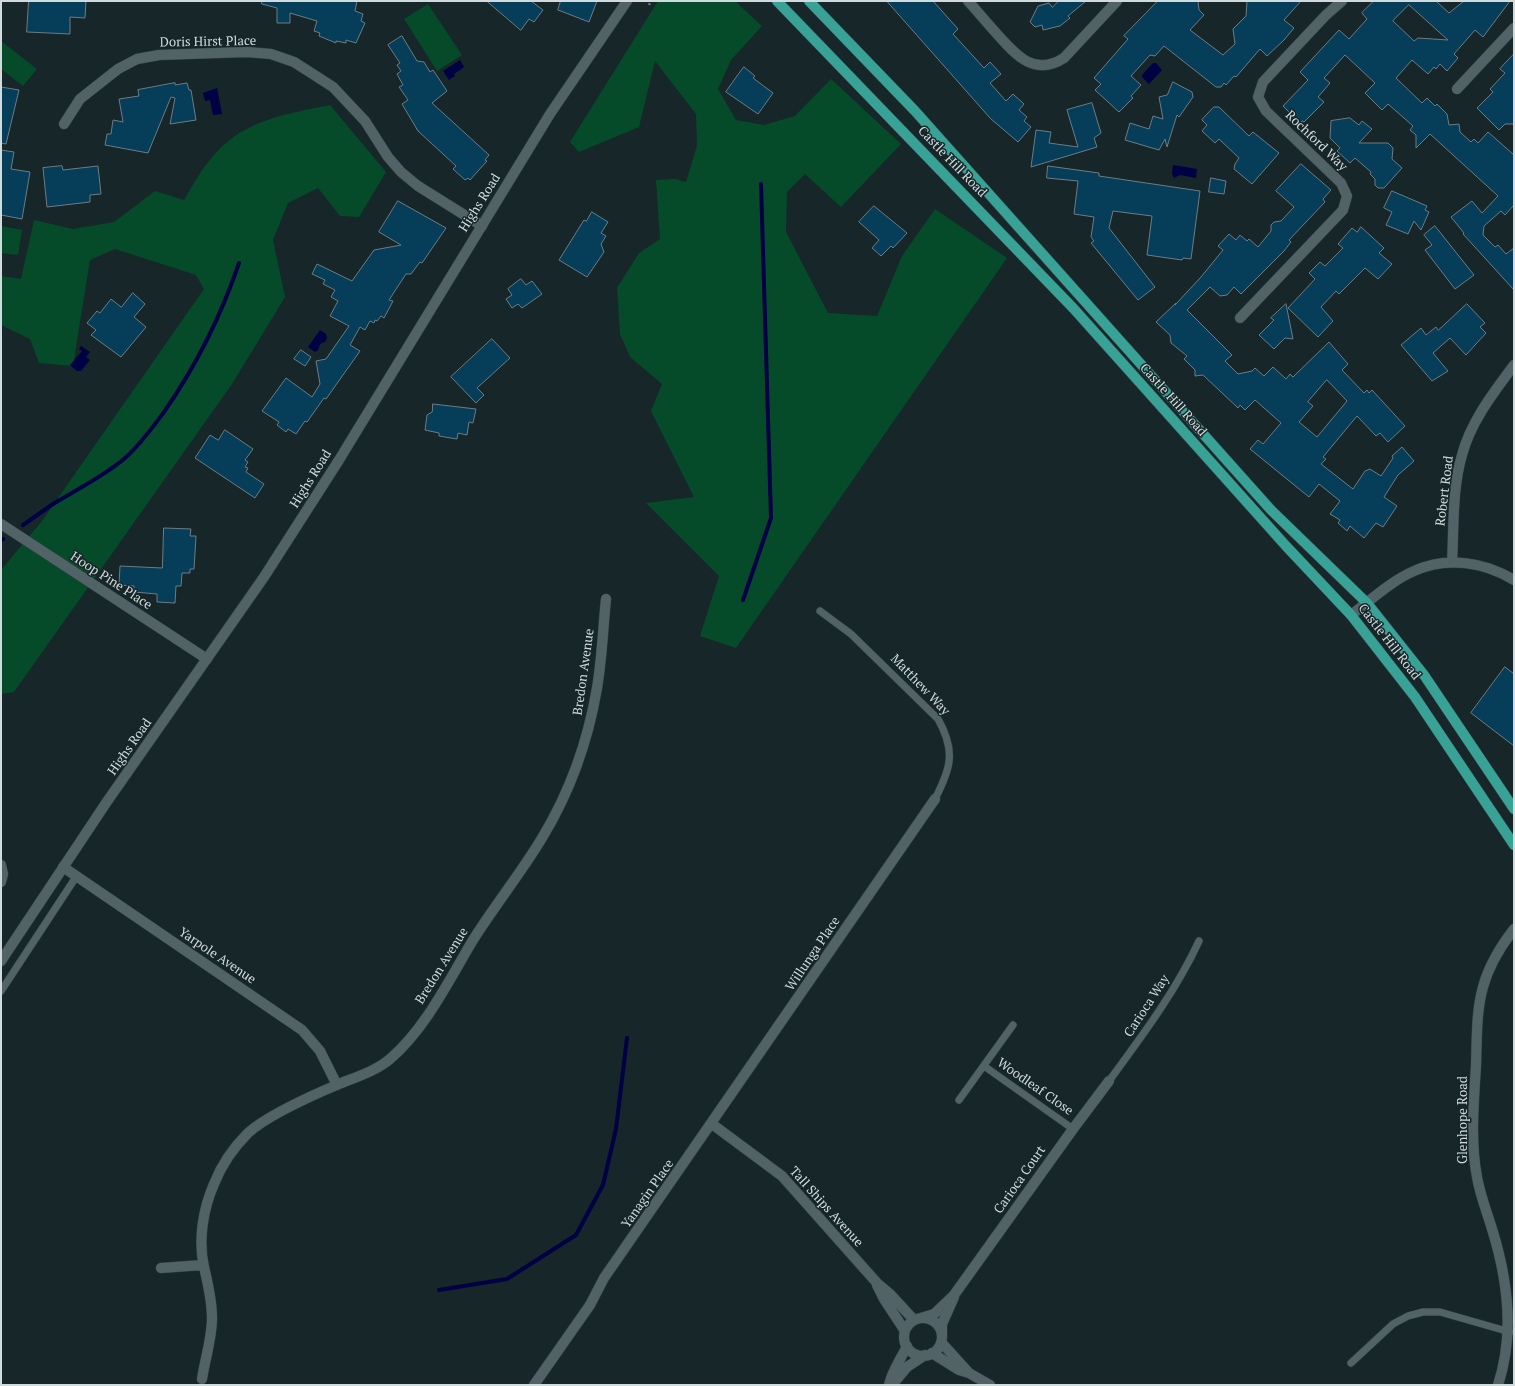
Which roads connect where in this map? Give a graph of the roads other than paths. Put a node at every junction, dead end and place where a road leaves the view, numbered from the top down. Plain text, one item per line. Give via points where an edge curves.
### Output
1 (627, 1) edge
2 (777, 1) edge
3 (809, 1) edge
4 (968, 1) edge
5 (1117, 1) edge
6 (1342, 1) edge
7 (1514, 28) edge
8 (1457, 89) dead end
9 (64, 124) dead end
10 (482, 226) junction
11 (1240, 318) dead end
12 (1514, 365) edge
13 (1, 524) edge
14 (1452, 562) junction
15 (1514, 580) edge
16 (606, 599) dead end
17 (1367, 603) junction
18 (820, 611) dead end
19 (1351, 615) junction
20 (207, 659) junction
21 (935, 799) joint
22 (1514, 809) edge
23 (1514, 845) edge
24 (1, 865) edge
25 (63, 867) junction
26 (76, 877) junction
27 (1, 882) edge
28 (1514, 929) edge
29 (1199, 941) dead end
30 (1, 961) edge
31 (1, 991) edge
32 (1013, 1025) dead end
33 (984, 1066) junction
34 (1109, 1080) joint
35 (336, 1085) junction
36 (959, 1100) dead end
37 (712, 1124) junction
38 (1073, 1129) junction
39 (203, 1265) junction
40 (161, 1268) dead end
41 (876, 1283) junction
42 (954, 1295) junction
43 (918, 1319) junction
44 (905, 1331) junction
45 (1511, 1332) junction
46 (942, 1338) junction
47 (906, 1346) junction
48 (929, 1354) junction
49 (1351, 1363) dead end
50 (969, 1373) junction
51 (202, 1379) dead end
52 (534, 1385) edge
53 (890, 1385) edge
54 (990, 1385) edge
55 (1498, 1385) edge

1 - 10 street, Highs Road via 550,114
2 - 19 main road, Castle Hill Road via 1074,309
3 - 17 main road, Castle Hill Road via 920,117 1272,510
4 - 5 street via 1016,55 1030,63 1048,65 1071,52
6 - 11 street, Rochford Way via 1263,82 1258,97 1266,111 1341,183 1347,196 1343,210
7 - 8 street
9 - 10 street, Doris Hirst Place via 80,99 118,69 137,59 183,54 271,54 294,62 333,87 365,121 401,172 418,186
10 - 20 street, Highs Road via 339,460 264,577
12 - 14 street, Robert Road via 1483,410 1469,435 1462,455 1457,478
13 - 20 street, Hoop Pine Place
14 - 15 street via 1483,566
14 - 17 street via 1414,571
16 - 35 street, Bredon Avenue via 598,687 589,727 561,804 541,839 487,917 429,1012 408,1041 389,1061 366,1074
17 - 19 street
17 - 22 main road, Castle Hill Road via 1424,674
18 - 21 lane, Matthew Way via 851,634 938,719 947,734 950,748 945,777
19 - 23 main road, Castle Hill Road via 1415,697
20 - 25 street, Highs Road
21 - 37 street, Willunga Place
24 - 27 street
25 - 26 street, Yarpole Avenue
25 - 30 street, Highs Road
26 - 31 lane
26 - 35 street, Yarpole Avenue via 302,1030 320,1051
28 - 45 street, Glenhope Road via 1491,964 1482,994 1473,1127 1477,1177 1508,1282
29 - 34 lane, Carioca Way via 1188,965 1160,1010
32 - 33 lane, Woodleaf Close
33 - 36 lane, Woodleaf Close
33 - 38 lane, Woodleaf Close
34 - 38 street, Carioca Court
35 - 39 street, Bredon Avenue via 277,1114 254,1129 227,1159 214,1184 205,1213 202,1237
37 - 41 street, Tall Ships Avenue via 782,1176
37 - 52 street, Yanagin Place via 604,1278 590,1305
38 - 42 street, Carioca Court
39 - 40 street
39 - 51 street, Bredon Avenue via 211,1292 212,1320
41 - 43 street, Tall Ships Avenue
41 - 44 street, Tall Ships Avenue
42 - 43 street, Carioca Court via 934,1314
42 - 46 street, Carioca Court via 942,1324
43 - 44 street via 908,1325
43 - 46 street via 928,1318 935,1322 940,1328
44 - 47 street
45 - 49 lane via 1440,1312 1423,1312 1392,1324
45 - 55 street, Glenhope Road
46 - 48 street via 938,1348
46 - 50 street
47 - 48 street via 911,1351
47 - 53 street via 900,1363 891,1377
48 - 50 street
48 - 53 street via 907,1367
50 - 54 street

